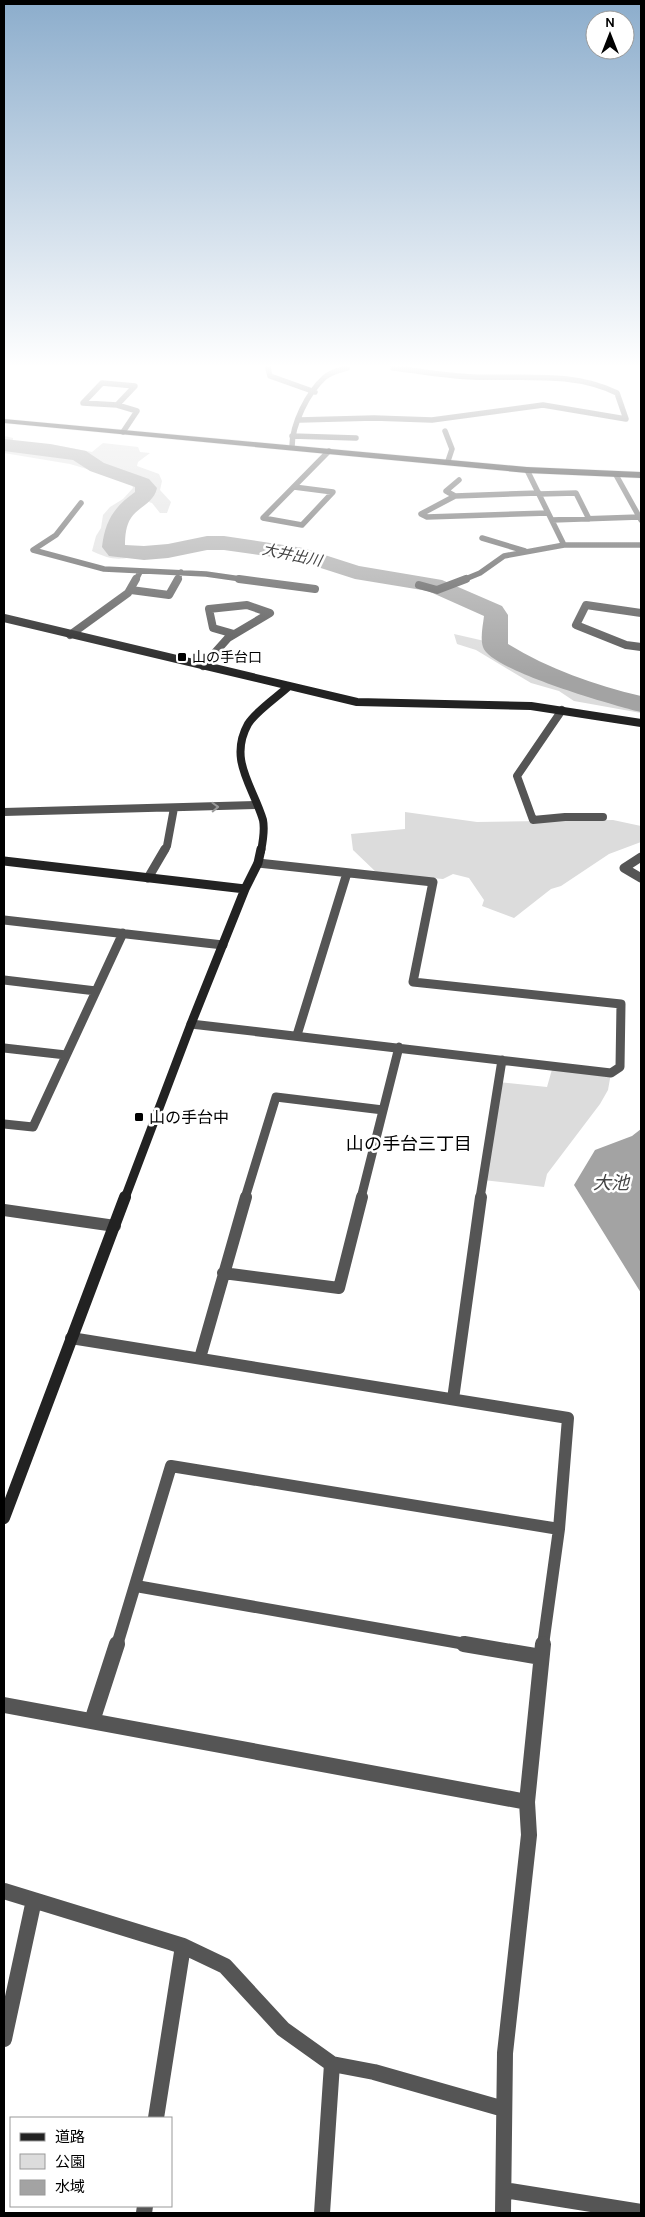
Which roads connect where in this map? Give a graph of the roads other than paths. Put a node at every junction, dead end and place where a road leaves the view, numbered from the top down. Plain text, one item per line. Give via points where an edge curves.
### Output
1 (308, 471) edge
2 (528, 471) edge
3 (553, 471) edge
4 (616, 475) junction
5 (641, 475) edge
6 (459, 480) dead end
7 (294, 486) junction
8 (539, 494) junction
9 (455, 496) junction
10 (81, 503) dead end
11 (548, 513) junction
12 (589, 519) junction
13 (640, 519) edge
14 (552, 520) junction
15 (482, 538) dead end
16 (564, 545) junction
17 (641, 545) edge
18 (529, 552) junction
19 (140, 572) junction
20 (181, 572) junction
21 (419, 585) dead end
22 (315, 589) dead end
23 (131, 590) junction
24 (641, 613) edge
25 (4, 618) edge
26 (234, 634) junction
27 (70, 635) junction
28 (641, 647) edge
29 (203, 666) junction
30 (288, 687) junction
31 (562, 710) junction
32 (641, 724) edge
33 (256, 805) junction
34 (174, 808) junction
35 (4, 812) edge
36 (603, 818) dead end
37 (641, 857) edge
38 (4, 861) edge
39 (258, 863) junction
40 (347, 873) junction
41 (148, 878) junction
42 (641, 878) edge
43 (245, 889) junction
44 (4, 920) edge
45 (123, 933) junction
46 (223, 945) junction
47 (4, 980) edge
48 (96, 991) junction
49 (191, 1024) junction
50 (297, 1035) junction
51 (399, 1047) junction
52 (4, 1048) edge
53 (66, 1056) junction
54 (502, 1060) junction
55 (384, 1110) junction
56 (4, 1124) edge
57 (4, 1210) edge
58 (115, 1226) junction
59 (223, 1273) junction
60 (71, 1338) junction
61 (200, 1358) junction
62 (453, 1399) junction
63 (4, 1518) edge
64 (559, 1529) junction
65 (136, 1586) junction
66 (541, 1657) junction
67 (4, 1705) edge
68 (92, 1721) junction
69 (527, 1802) junction
70 (4, 1891) edge
71 (34, 1900) junction
72 (183, 1946) junction
73 (4, 2038) edge
74 (332, 2064) junction
75 (504, 2109) junction
76 (156, 2117) edge
77 (504, 2190) junction
78 (641, 2212) edge
79 (322, 2213) edge
80 (503, 2213) edge

1 - 7 street
2 - 8 street
3 - 4 highway
4 - 5 highway
4 - 13 street
6 - 9 street via 446,491
7 - 7 street via 287,494 263,518 302,525 333,492
8 - 9 street
8 - 11 street
8 - 12 street via 576,494
9 - 11 street via 421,514 427,517
10 - 19 street via 56,535 33,550 104,570
11 - 14 street
12 - 13 street
12 - 14 street
14 - 16 street
15 - 18 street
16 - 17 street
16 - 18 street
18 - 21 street via 504,556 480,573 437,590
19 - 20 street
19 - 23 street
20 - 22 street
20 - 23 street via 169,596
23 - 27 street
24 - 28 street via 586,605 576,625 626,645
25 - 27 street
26 - 26 street via 241,630 270,613 247,605 209,609 213,628
26 - 29 street
27 - 29 street
29 - 30 street
30 - 31 street via 357,702 512,705
30 - 33 street via 249,723 242,736 240,757
31 - 32 street
31 - 36 street via 517,776 532,820
34 -> 33 street
33 - 39 street via 263,821 264,837
34 - 35 street
34 - 41 street via 167,846
37 - 42 street via 624,868
38 - 41 street
39 - 40 street
39 - 43 street
40 - 50 street
40 - 54 street via 433,882 413,982 621,1004 620,1067 611,1073
41 - 43 street
43 - 46 street
44 - 45 street
45 - 46 street
45 - 48 street
46 - 49 street
47 - 48 street
48 - 53 street
49 - 50 street
49 - 58 street
50 - 51 street
51 - 54 street
51 - 55 street
52 - 53 street
53 - 56 street via 33,1128
54 - 62 street
55 - 59 street via 276,1097
55 - 59 street via 339,1288
57 - 58 street
58 - 60 street
59 - 61 street
60 - 61 street
60 - 63 street
61 - 62 street
62 - 64 street via 568,1418
64 - 65 street via 170,1466
64 - 66 street
65 - 66 street
65 - 68 street
66 - 69 street
67 - 68 street
68 - 69 street
69 - 75 street via 529,1835 505,2053
70 - 71 street
71 - 72 street
71 - 73 street
72 - 74 street via 225,1966 283,2029
72 - 76 street
74 - 75 street via 374,2072
74 - 79 street
75 - 77 street
77 - 78 street
77 - 80 street

